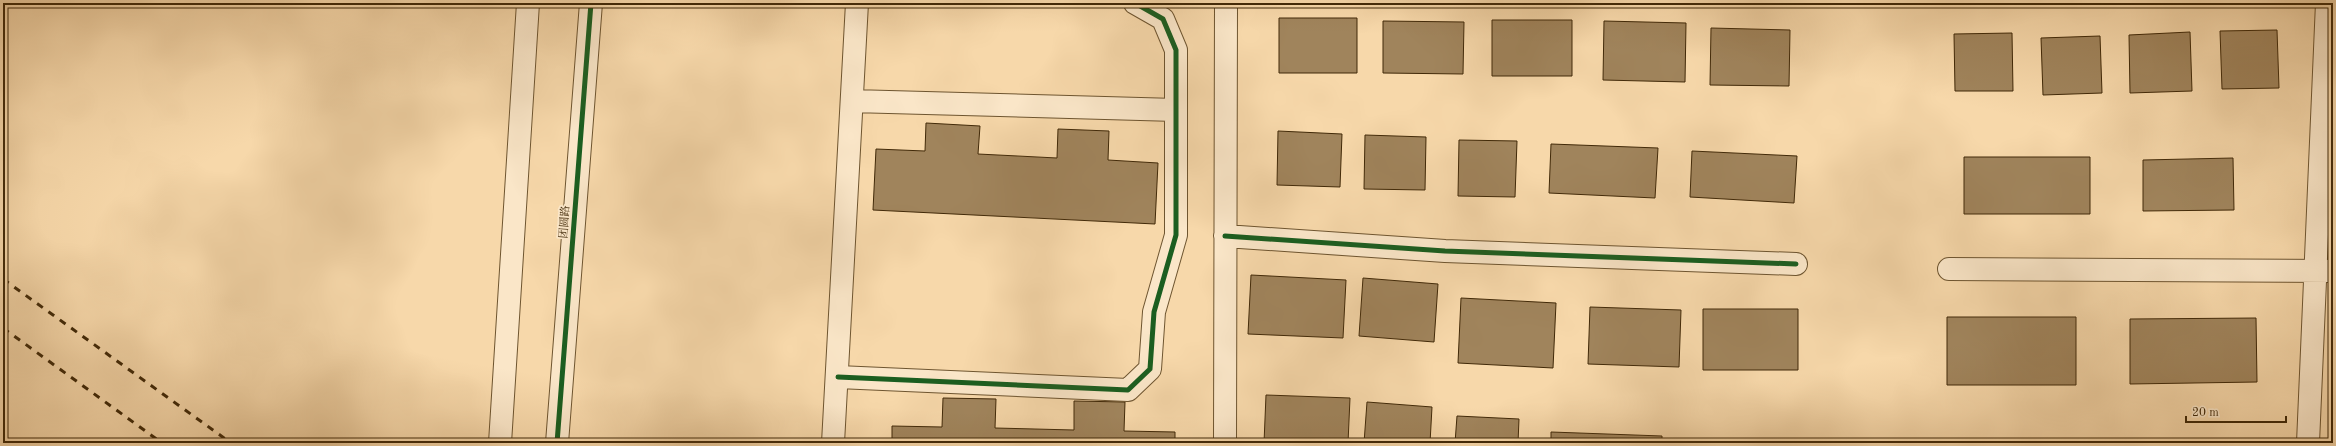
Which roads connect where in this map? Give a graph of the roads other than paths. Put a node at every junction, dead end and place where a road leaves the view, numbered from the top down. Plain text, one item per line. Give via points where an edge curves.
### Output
1 (528, 3) edge
2 (591, 3) edge
3 (857, 3) edge
4 (1135, 3) edge
5 (1226, 3) edge
6 (2327, 3) edge
7 (852, 101) junction
8 (1176, 110) junction
9 (1225, 236) junction
10 (1796, 264) dead end
11 (1949, 269) dead end
12 (2324, 271) edge
13 (838, 377) junction
14 (500, 443) edge
15 (556, 443) edge
16 (833, 443) edge
17 (1225, 443) edge
18 (2308, 443) edge

1 - 14 street
2 - 15 street, 团圆路
3 - 7 street
4 - 8 street via 1163,19 1176,50
5 - 9 street
6 - 12 street
7 - 8 street
7 - 13 street
8 - 13 street via 1176,235 1154,312 1150,369 1128,390
9 - 10 street via 1444,251
9 - 17 street
11 - 12 street
12 - 18 street
13 - 16 street

